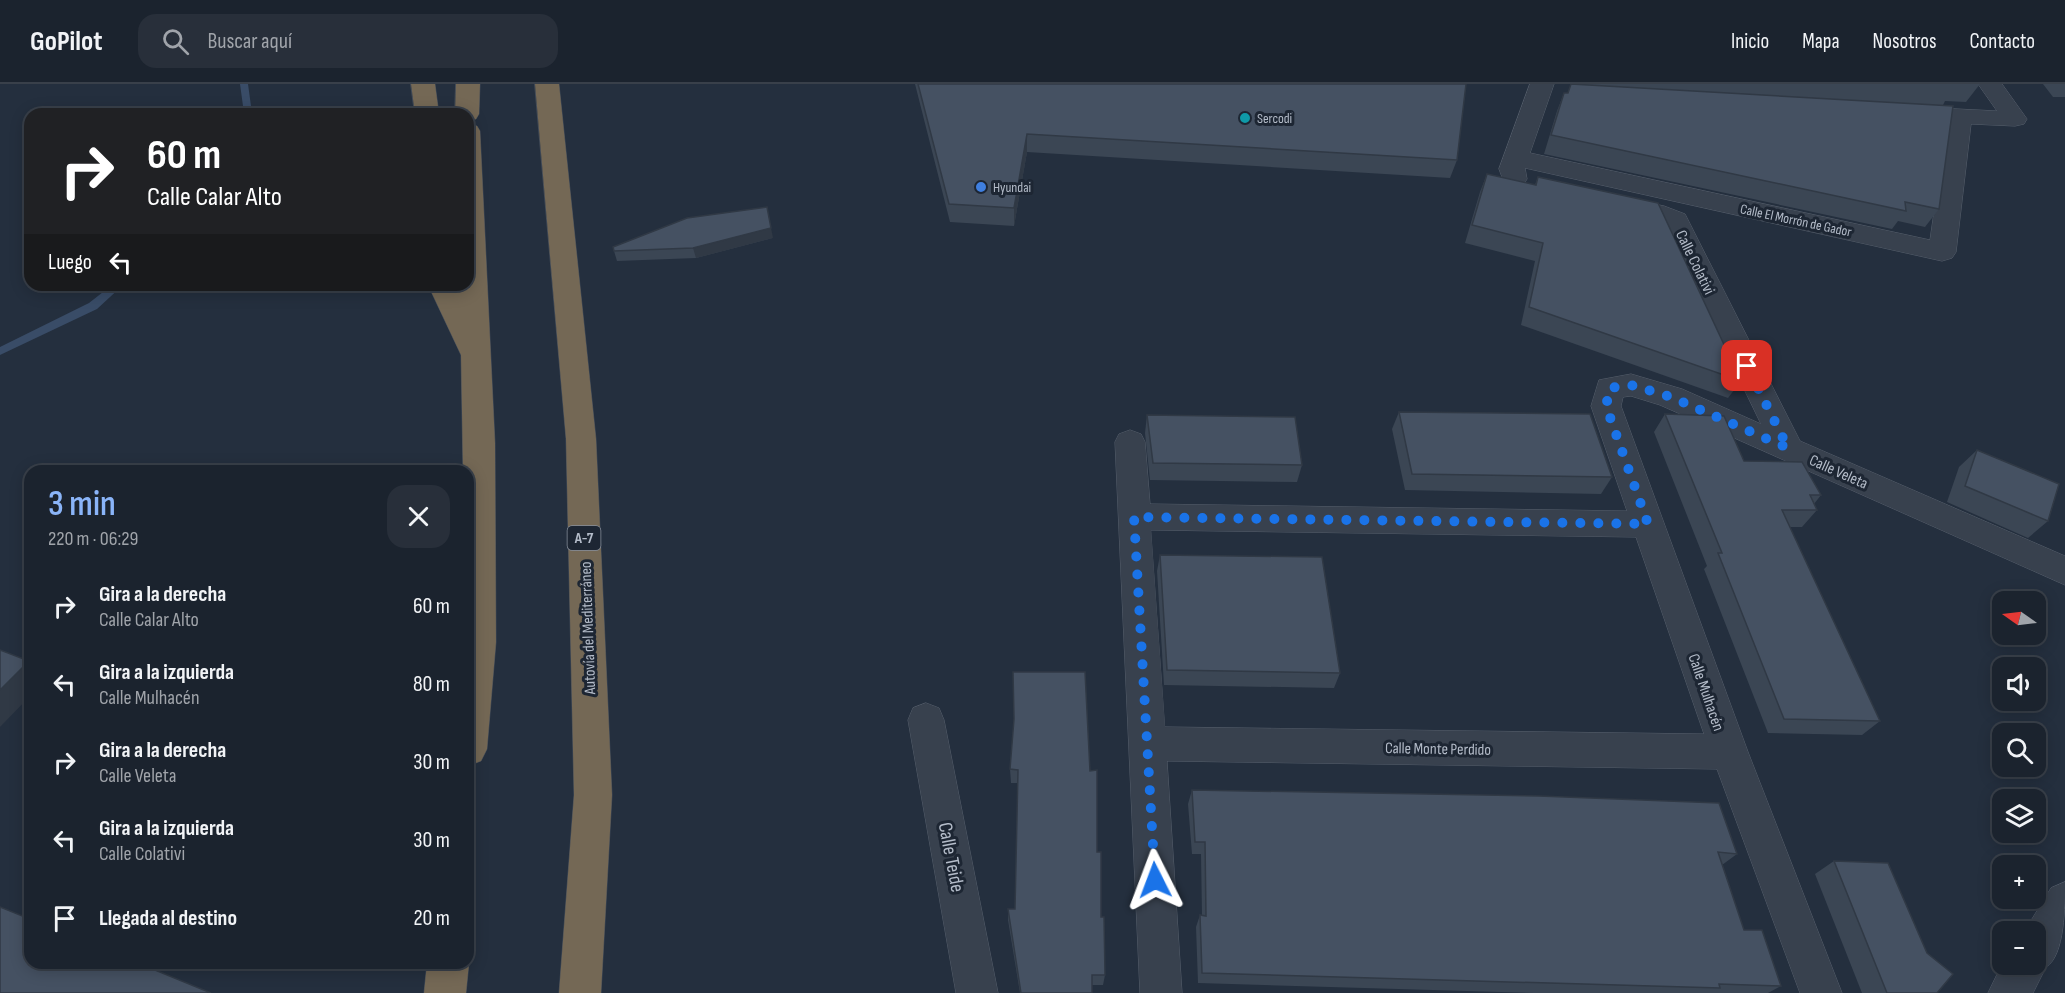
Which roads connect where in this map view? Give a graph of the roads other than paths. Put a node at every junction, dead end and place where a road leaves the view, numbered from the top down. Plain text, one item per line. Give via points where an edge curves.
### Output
1 (423, 84) edge
2 (468, 84) edge
3 (547, 84) edge
4 (1990, 84) edge
5 (1548, 89) edge
6 (426, 108) edge
7 (467, 108) edge
8 (1913, 113) edge
9 (1960, 116) junction
10 (1516, 158) junction
11 (445, 291) edge
12 (474, 291) edge
13 (476, 356) junction
14 (1610, 388) joint
15 (1130, 442) dead end
16 (1788, 448) junction
17 (1134, 517) junction
18 (1648, 524) junction
19 (2065, 571) edge
20 (474, 685) edge
21 (926, 720) dead end
22 (1147, 744) junction
23 (1729, 752) junction
24 (2065, 902) edge
25 (2046, 933) edge
26 (447, 969) edge
27 (2020, 975) edge
28 (445, 993) edge
29 (580, 993) edge
30 (977, 993) edge
31 (1161, 993) edge
32 (1821, 993) edge
33 (2009, 993) edge

1 - 6 highway
2 - 7 highway
3 - 29 highway, Autovía del Mediterráneo / A-7 via 581,439 593,795
4 - 9 street via 2015,119
5 - 10 street, Calle Colativi
8 - 9 street
9 - 10 street, Calle El Morrón de Gador via 1942,252
10 - 16 street, Calle Colativi via 1512,169 1515,182 1676,220
11 - 13 highway
12 - 13 highway
13 - 20 highway via 478,642
14 - 16 street, Calle Veleta via 1631,385 1671,397
14 - 18 street, Calle Mulhacén via 1606,406
15 - 17 street
16 - 19 street, Calle Veleta
17 - 18 street
17 - 22 street
18 - 23 street, Calle Mulhacén
21 - 30 street, Calle Teide
22 - 23 street, Calle Monte Perdido
22 - 31 street
23 - 32 street, Calle Mulhacén
24 - 25 street
26 - 28 highway
27 - 33 street

